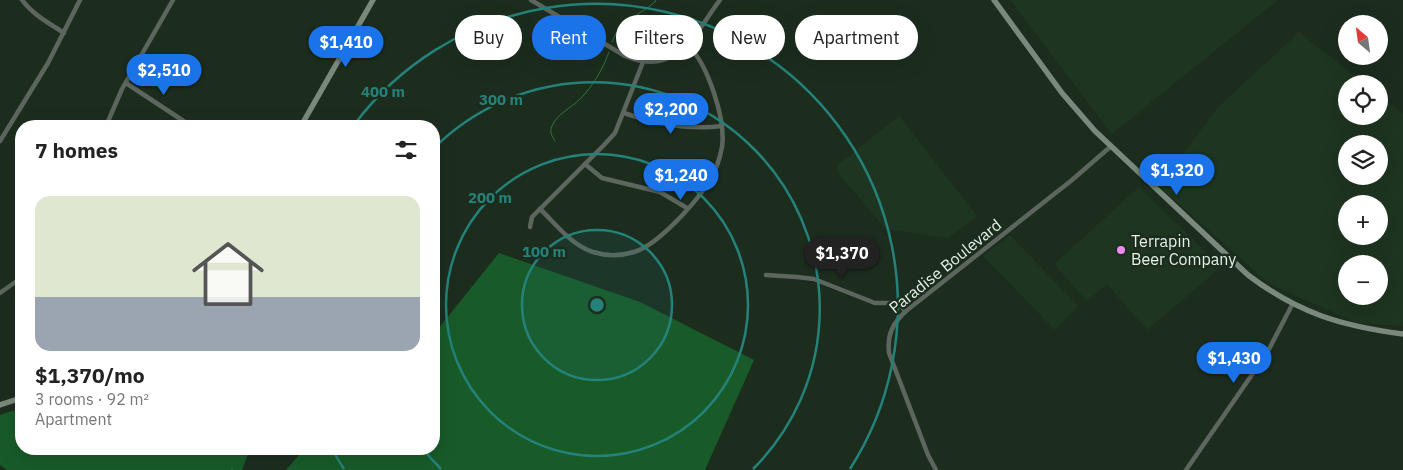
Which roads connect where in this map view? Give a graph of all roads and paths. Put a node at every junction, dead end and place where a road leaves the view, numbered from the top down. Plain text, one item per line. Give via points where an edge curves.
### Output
1 (22, 0) edge
2 (80, 0) edge
3 (173, 0) edge
4 (373, 0) edge
5 (531, 0) edge
6 (720, 0) edge
7 (994, 0) edge
8 (703, 24) edge
9 (64, 33) junction
10 (655, 60) edge
11 (698, 60) edge
12 (643, 62) junction
13 (126, 82) junction
14 (624, 113) junction
15 (109, 120) edge
16 (182, 120) edge
17 (304, 120) edge
18 (722, 126) junction
19 (2, 134) edge
20 (0, 141) edge
21 (1110, 147) junction
22 (585, 164) junction
23 (687, 208) junction
24 (540, 209) junction
25 (530, 227) dead end
26 (766, 275) dead end
27 (15, 282) edge
28 (0, 293) edge
29 (1292, 305) junction
30 (906, 312) junction
31 (1403, 334) edge
32 (15, 400) edge
33 (0, 404) edge
34 (936, 470) edge
35 (1186, 470) edge

1 - 9 street
2 - 9 street
3 - 13 street
4 - 17 main road
5 - 12 street via 626,56
6 - 8 street
7 - 21 main road via 1062,93
9 - 19 street
10 - 12 street
11 - 18 street via 719,110
12 - 14 street
13 - 15 street
13 - 16 street
14 - 18 street via 674,126
14 - 22 street via 610,140
18 - 23 street via 722,147 716,168 704,189
19 - 20 street
21 - 29 main road via 1234,264
21 - 30 street, Paradise Boulevard
22 - 23 street via 602,178 660,192
22 - 24 street
23 - 24 street via 651,244 635,252 610,255 576,243
24 - 25 street via 532,217
26 - 30 street via 814,279 875,303 897,304
27 - 28 street
29 - 31 main road via 1352,326
29 - 35 street via 1267,353
30 - 34 street, Paradise Boulevard via 890,331 889,353
32 - 33 main road

